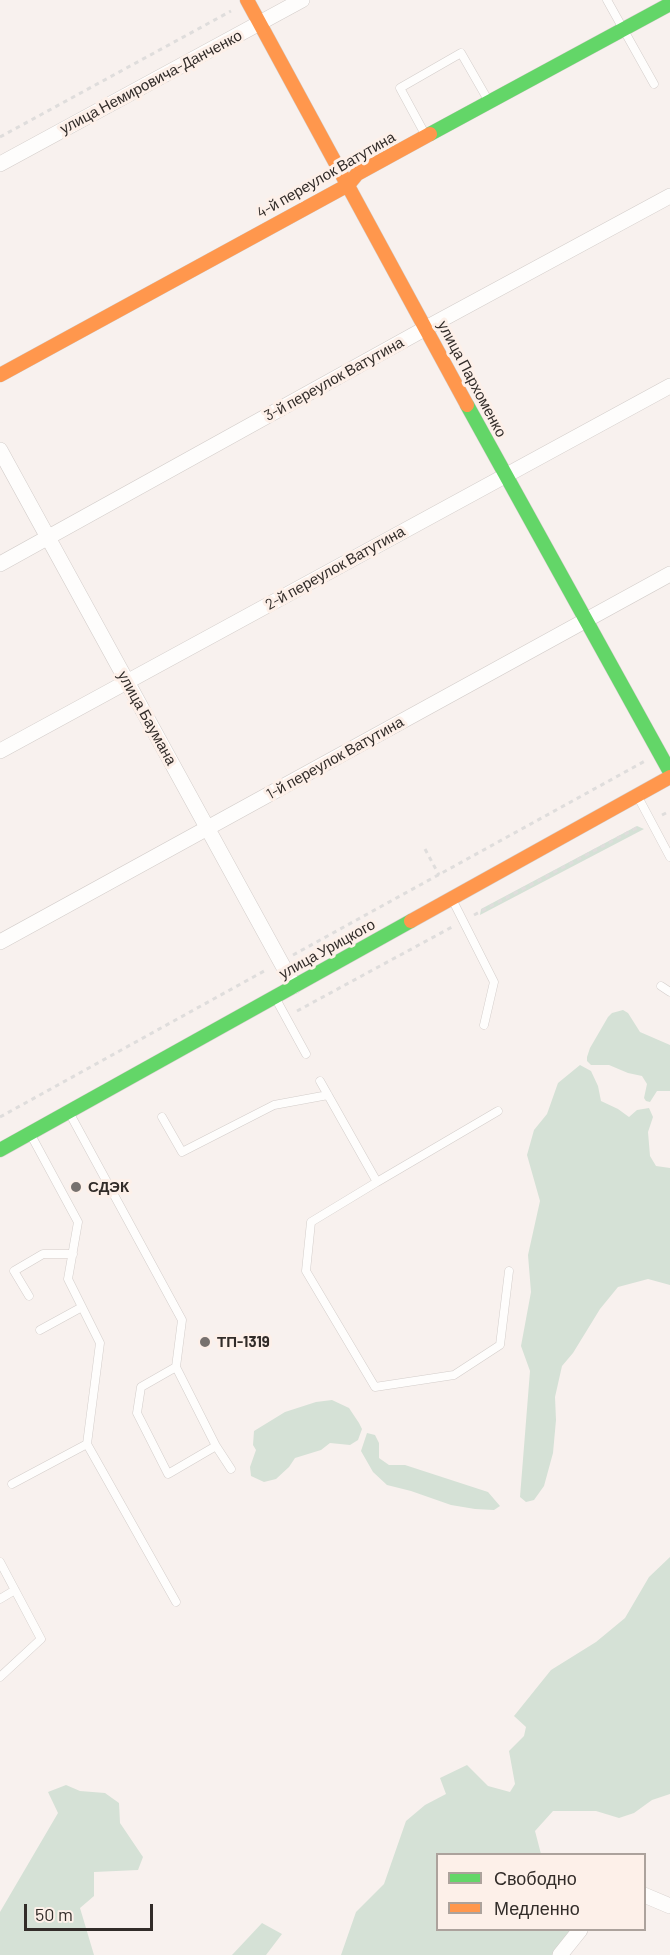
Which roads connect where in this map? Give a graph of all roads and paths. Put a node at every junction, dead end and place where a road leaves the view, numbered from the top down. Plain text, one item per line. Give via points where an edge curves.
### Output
1 (302, 0) edge
2 (607, 0) edge
3 (247, 1) edge
4 (670, 4) edge
5 (260, 23) junction
6 (623, 29) junction
7 (654, 84) dead end
8 (489, 101) junction
9 (426, 136) junction
10 (0, 137) edge
11 (0, 164) edge
12 (348, 185) junction
13 (670, 196) edge
14 (426, 328) junction
15 (0, 375) edge
16 (670, 386) edge
17 (0, 450) edge
18 (505, 475) junction
19 (48, 538) junction
20 (0, 564) edge
21 (670, 574) edge
22 (586, 621) junction
23 (127, 681) junction
24 (0, 751) edge
25 (660, 753) junction
26 (670, 772) edge
27 (670, 777) edge
28 (637, 796) junction
29 (670, 810) edge
30 (651, 821) junction
31 (207, 827) junction
32 (425, 849) dead end
33 (670, 857) edge
34 (439, 875) junction
35 (451, 898) junction
36 (463, 921) junction
37 (0, 942) edge
38 (281, 962) junction
39 (294, 986) junction
40 (661, 986) dead end
41 (670, 992) edge
42 (274, 997) junction
43 (285, 1017) junction
44 (484, 1025) dead end
45 (306, 1054) dead end
46 (320, 1081) dead end
47 (328, 1095) junction
48 (498, 1111) dead end
49 (69, 1112) junction
50 (0, 1117) edge
51 (162, 1118) dead end
52 (30, 1133) junction
53 (0, 1150) edge
54 (377, 1182) junction
55 (73, 1254) junction
56 (509, 1271) dead end
57 (29, 1296) dead end
58 (82, 1307) junction
59 (40, 1330) dead end
60 (176, 1367) junction
61 (87, 1444) junction
62 (216, 1446) junction
63 (231, 1469) dead end
64 (12, 1484) dead end
65 (0, 1562) edge
66 (15, 1590) junction
67 (0, 1599) edge
68 (176, 1602) dead end
69 (0, 1677) edge
70 (646, 1895) edge
71 (670, 1906) edge
72 (578, 1931) edge
73 (560, 1955) edge

1 - 5 street, улица Немировича-Данченко
2 - 6 lane
3 - 5 street, улица Пархоменко
3 - 10 path
4 - 6 street, 4-й переулок Ватутина
5 - 11 street, улица Немировича-Данченко
5 - 12 street, улица Пархоменко
6 - 7 lane
6 - 8 street, 4-й переулок Ватутина
8 - 9 street, 4-й переулок Ватутина
8 - 9 lane via 461,53 400,88
9 - 12 street, 4-й переулок Ватутина via 357,174
12 - 14 street, улица Пархоменко
12 - 15 street, 4-й переулок Ватутина
13 - 14 street, 3-й переулок Ватутина
14 - 18 street, улица Пархоменко
14 - 19 street, 3-й переулок Ватутина
16 - 18 street, 2-й переулок Ватутина
17 - 19 street, улица Баумана
18 - 22 street, улица Пархоменко
18 - 23 street, 2-й переулок Ватутина
19 - 20 street, 3-й переулок Ватутина
19 - 23 street, улица Баумана
21 - 22 street, 1-й переулок Ватутина
22 - 25 street, улица Пархоменко
22 - 31 street, 1-й переулок Ватутина
23 - 24 street, 2-й переулок Ватутина
23 - 31 street, улица Баумана
25 - 26 street, улица Пархоменко
25 - 34 path
27 - 28 street, улица Урицкого
28 - 30 lane
28 - 35 street, улица Урицкого
29 - 30 path
30 - 33 lane
30 - 36 path
31 - 37 street, 1-й переулок Ватутина
31 - 38 street, улица Баумана
32 - 34 path
34 - 38 path
35 - 36 lane
35 - 39 street, улица Урицкого
36 - 43 path
36 - 44 lane via 494,982
38 - 39 street, улица Баумана
38 - 50 path
39 - 42 street, улица Урицкого
40 - 41 lane
42 - 43 lane
42 - 49 street, улица Урицкого
43 - 45 lane
46 - 47 lane
47 - 51 lane via 274,1104 182,1152
47 - 54 lane
48 - 54 lane
49 - 52 street, улица Урицкого
49 - 60 lane via 182,1320
52 - 53 street, улица Урицкого
52 - 55 lane via 78,1222
54 - 56 lane via 311,1222 306,1271 375,1387 454,1375 500,1345
55 - 57 lane via 43,1254 14,1271
55 - 58 lane via 68,1280
58 - 59 lane
58 - 61 lane via 100,1343
60 - 62 lane
60 - 62 lane via 141,1387 137,1413 168,1474
61 - 64 lane
61 - 68 lane
62 - 63 lane
65 - 66 lane
66 - 67 lane
66 - 69 lane via 41,1639
70 - 71 street
72 - 73 street

